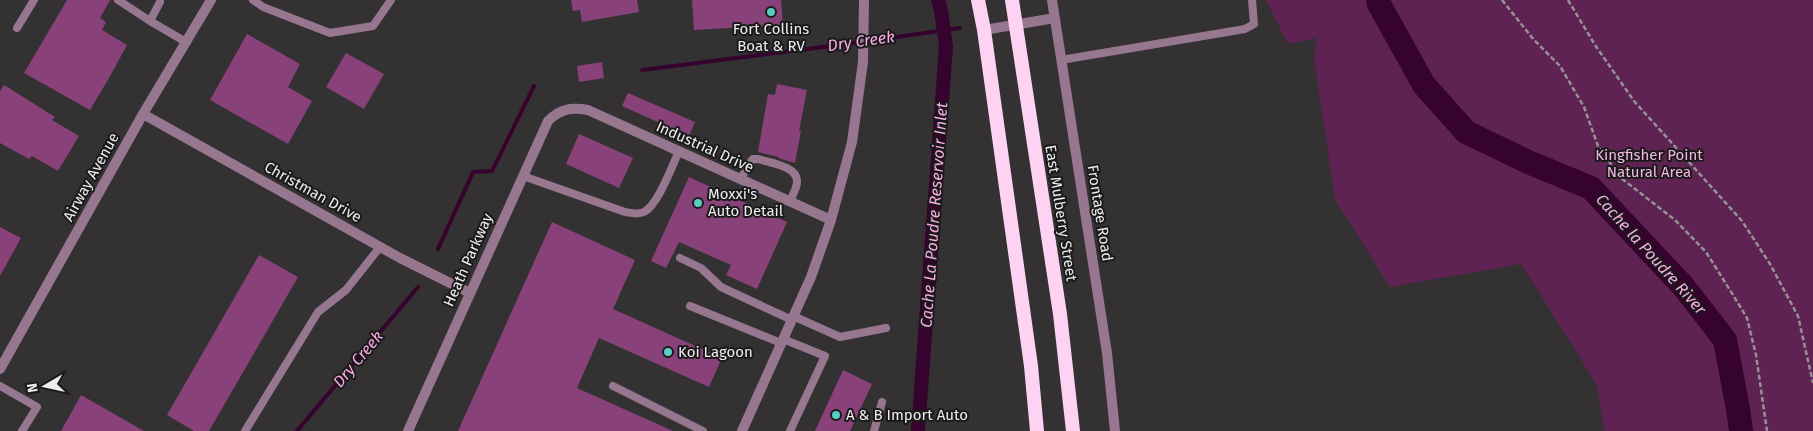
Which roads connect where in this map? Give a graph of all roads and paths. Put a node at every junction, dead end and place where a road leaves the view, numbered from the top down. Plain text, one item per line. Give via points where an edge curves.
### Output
1 (34, 0) edge
2 (118, 0) edge
3 (211, 0) edge
4 (253, 0) edge
5 (391, 0) edge
6 (864, 0) edge
7 (978, 0) edge
8 (1012, 0) edge
9 (1052, 0) edge
10 (1252, 0) edge
11 (1502, 0) edge
12 (1568, 0) edge
13 (159, 1) edge
14 (1055, 18) junction
15 (150, 21) junction
16 (1016, 24) junction
17 (17, 28) dead end
18 (984, 30) junction
19 (186, 42) junction
20 (1061, 60) junction
21 (565, 109) joint
22 (143, 114) junction
23 (679, 151) junction
24 (523, 176) junction
25 (741, 179) junction
26 (790, 201) junction
27 (831, 220) junction
28 (380, 247) junction
29 (680, 258) dead end
30 (470, 293) junction
31 (690, 306) dead end
32 (792, 318) junction
33 (886, 328) dead end
34 (782, 341) junction
35 (0, 369) edge
36 (1813, 383) edge
37 (0, 386) edge
38 (613, 386) dead end
39 (882, 402) dead end
40 (22, 431) edge
41 (245, 431) edge
42 (408, 431) edge
43 (703, 431) edge
44 (742, 431) edge
45 (790, 431) edge
46 (874, 431) edge
47 (1037, 431) edge
48 (1073, 431) edge
49 (1115, 431) edge
50 (1767, 431) edge

1 - 17 lane
2 - 15 lane
3 - 19 street, Airway Avenue
4 - 5 lane via 263,7 330,32 373,26
6 - 27 street via 863,52 852,142
7 - 18 highway
8 - 16 highway, East Mulberry Street
9 - 14 street, Frontage Road
10 - 20 lane via 1254,24 1245,30
11 - 50 path via 1560,66 1584,107 1598,146 1621,178 1675,220 1706,252 1733,295 1747,318
12 - 36 path via 1634,102 1742,220 1798,316
13 - 15 lane
14 - 16 street
14 - 20 street, Frontage Road
15 - 19 lane
16 - 18 street
16 - 48 highway, East Mulberry Street via 1060,314
18 - 47 highway via 1032,366
19 - 22 street, Airway Avenue
20 - 49 street, Frontage Road via 1107,352
21 - 23 street, Industrial Drive via 588,110
21 - 24 street, Heath Parkway via 548,121
22 - 28 street, Christman Drive
22 - 35 street, Airway Avenue
23 - 24 lane via 654,203 636,214
23 - 25 street, Industrial Drive
24 - 30 street, Heath Parkway
25 - 26 street, Industrial Drive
25 - 26 lane via 748,165 758,158 791,169 798,183
26 - 27 street, Industrial Drive
27 - 32 street
28 - 30 street, Christman Drive
28 - 41 lane via 346,290 318,312
29 - 32 lane via 701,268 721,287
30 - 42 street, Heath Parkway
31 - 34 lane
32 - 33 lane via 840,337
32 - 34 street
34 - 44 street
34 - 45 lane via 825,356
37 - 40 lane via 37,407
38 - 43 lane
39 - 46 lane

